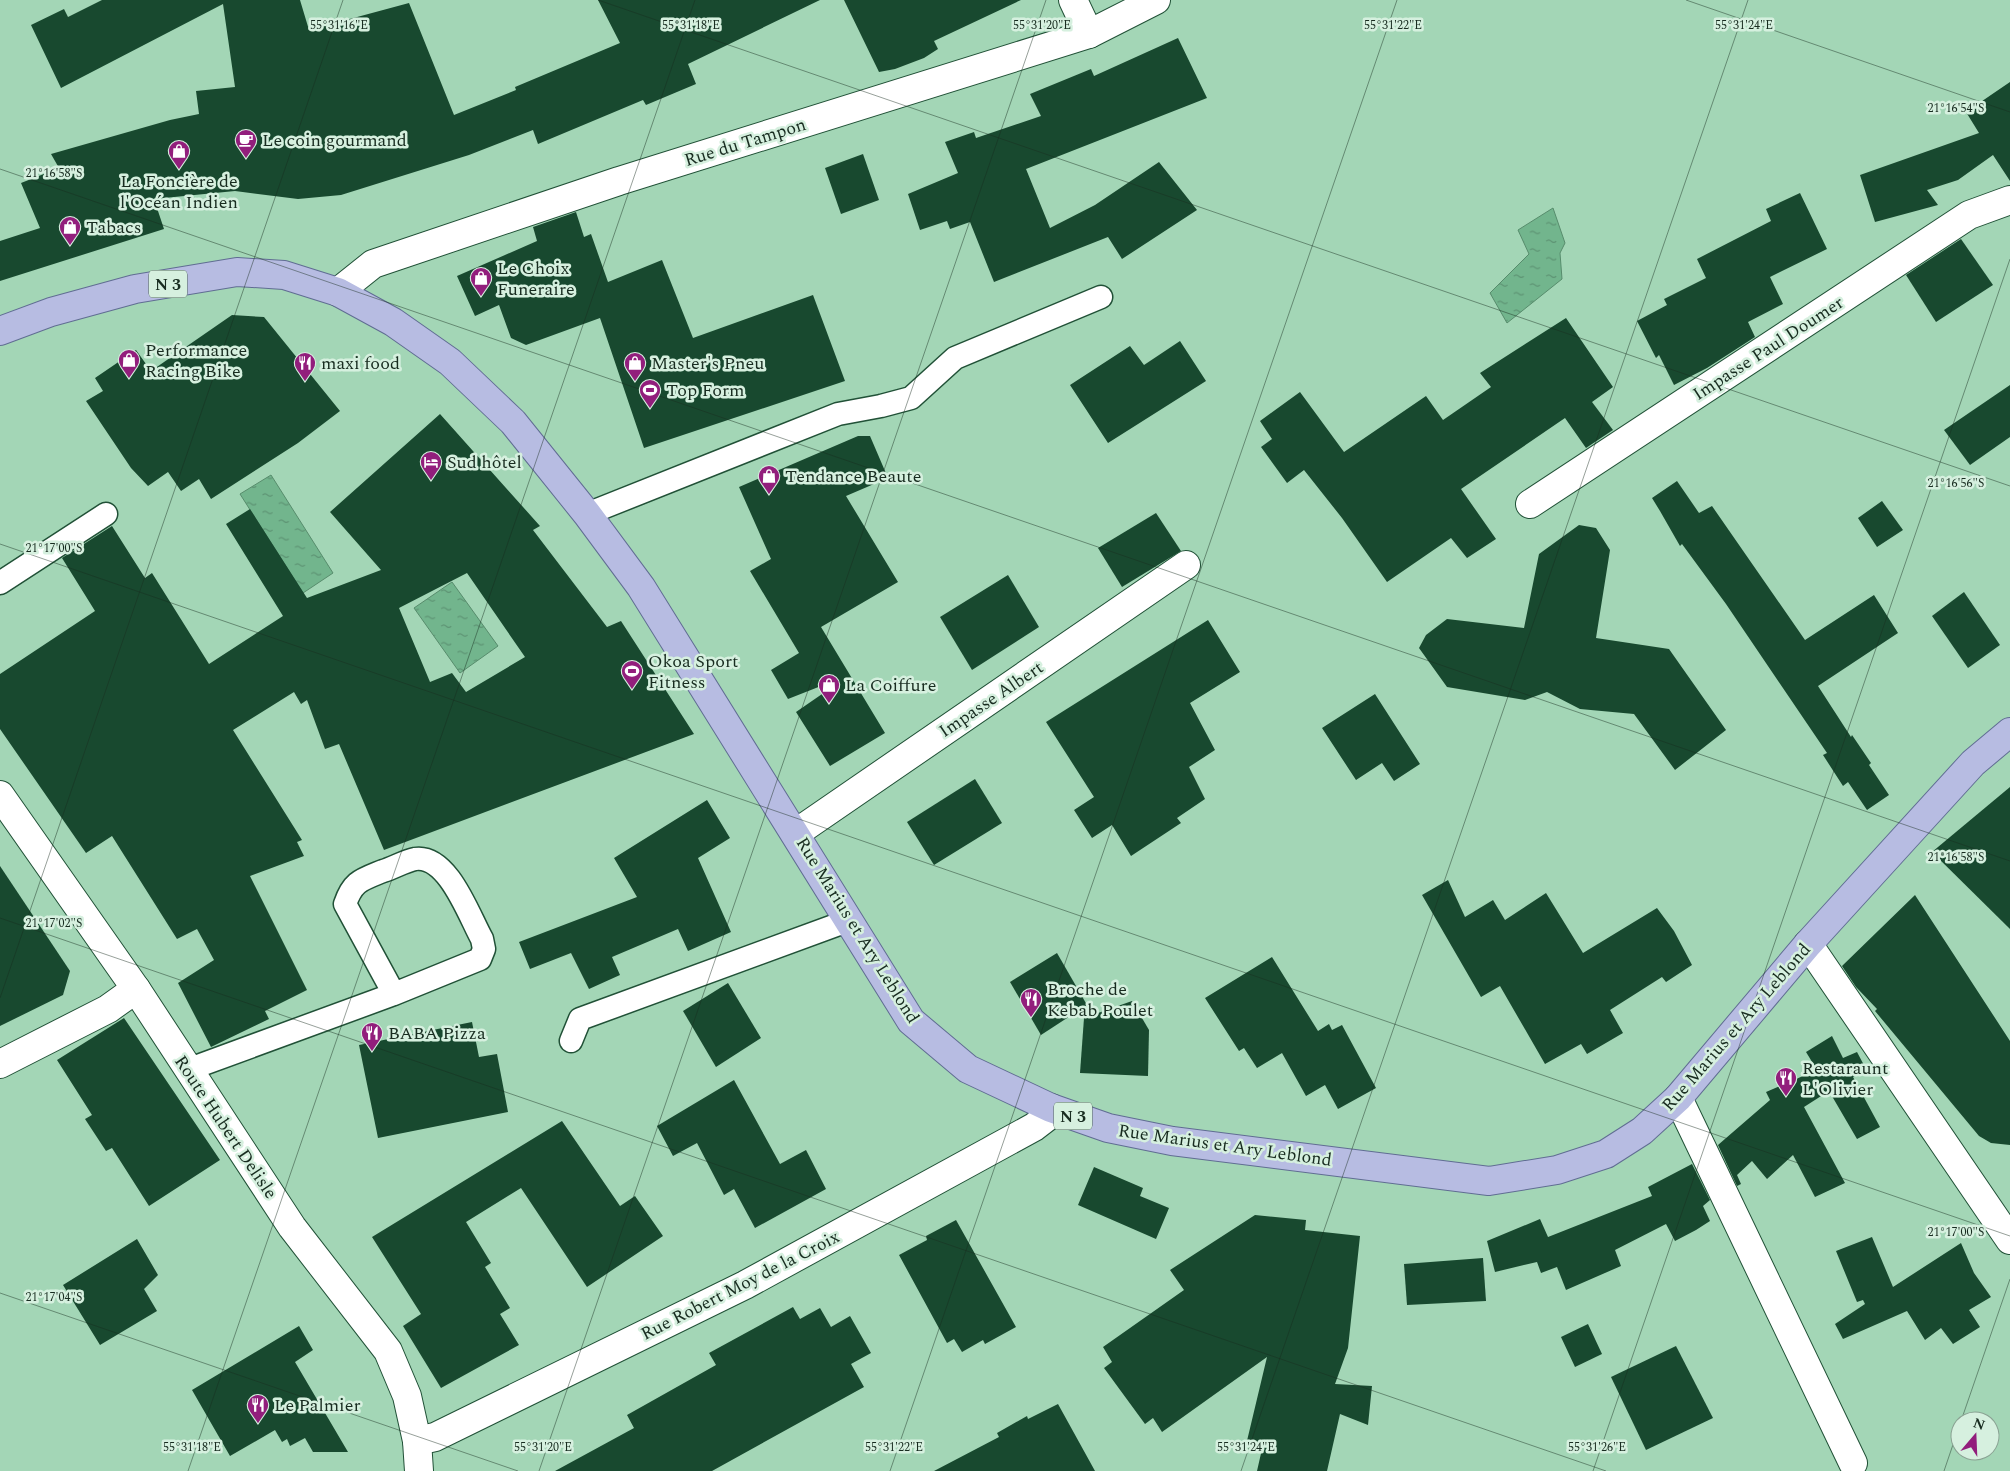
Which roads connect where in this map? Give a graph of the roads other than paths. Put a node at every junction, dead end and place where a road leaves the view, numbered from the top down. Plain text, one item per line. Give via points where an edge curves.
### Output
1 (1073, 0) edge
2 (1156, 0) edge
3 (1089, 34) junction
4 (2010, 200) edge
5 (338, 292) junction
6 (1101, 296) dead end
7 (0, 331) edge
8 (1530, 504) dead end
9 (106, 514) dead end
10 (587, 514) junction
11 (1186, 565) dead end
12 (0, 583) edge
13 (2010, 732) edge
14 (0, 795) edge
15 (796, 833) junction
16 (850, 920) junction
17 (1808, 944) junction
18 (136, 989) junction
19 (394, 994) junction
20 (571, 1041) dead end
21 (0, 1064) edge
22 (187, 1070) junction
23 (1678, 1098) junction
24 (1051, 1108) junction
25 (2010, 1240) edge
26 (417, 1441) junction
27 (1853, 1463) dead end
28 (419, 1471) edge

1 - 3 street
2 - 3 street, Rue du Tampon
3 - 5 street, Rue du Tampon via 619,181 373,264
4 - 8 street, Impasse Paul Doumer via 1969,215
5 - 7 main road, Rue Marius et Ary Leblond / N 3 via 284,275 237,272 135,289 51,312
5 - 10 main road, Rue Marius et Ary Leblond / N 3 via 393,322 450,362 513,422
6 - 10 lane via 955,358 911,398 838,414
9 - 12 lane
10 - 15 main road, Rue Marius et Ary Leblond / N 3 via 641,587
11 - 15 street, Impasse Albert
13 - 17 main road, Rue Marius et Ary Leblond / N 3 via 1973,763
14 - 18 street, Route Hubert Delisle
15 - 16 main road, Rue Marius et Ary Leblond / N 3
16 - 20 lane via 580,1019
16 - 24 main road, Rue Marius et Ary Leblond / N 3 via 911,1021 968,1069
17 - 23 main road, Rue Marius et Ary Leblond / N 3
17 - 25 street
18 - 21 street via 108,1009
18 - 22 street, Route Hubert Delisle
19 - 19 lane via 345,904 358,881 416,859 432,861 445,871 482,939 484,949 480,959
19 - 22 lane
22 - 26 street, Route Hubert Delisle via 292,1227 388,1351 407,1396
23 - 24 main road, Rue Marius et Ary Leblond / N 3 via 1642,1131 1606,1154 1556,1170 1489,1181 1172,1141 1108,1128
23 - 27 street
24 - 26 street, Rue Robert Moy de la Croix via 1047,1117 1034,1127 745,1285 435,1437
26 - 28 street, Route Hubert Delisle

